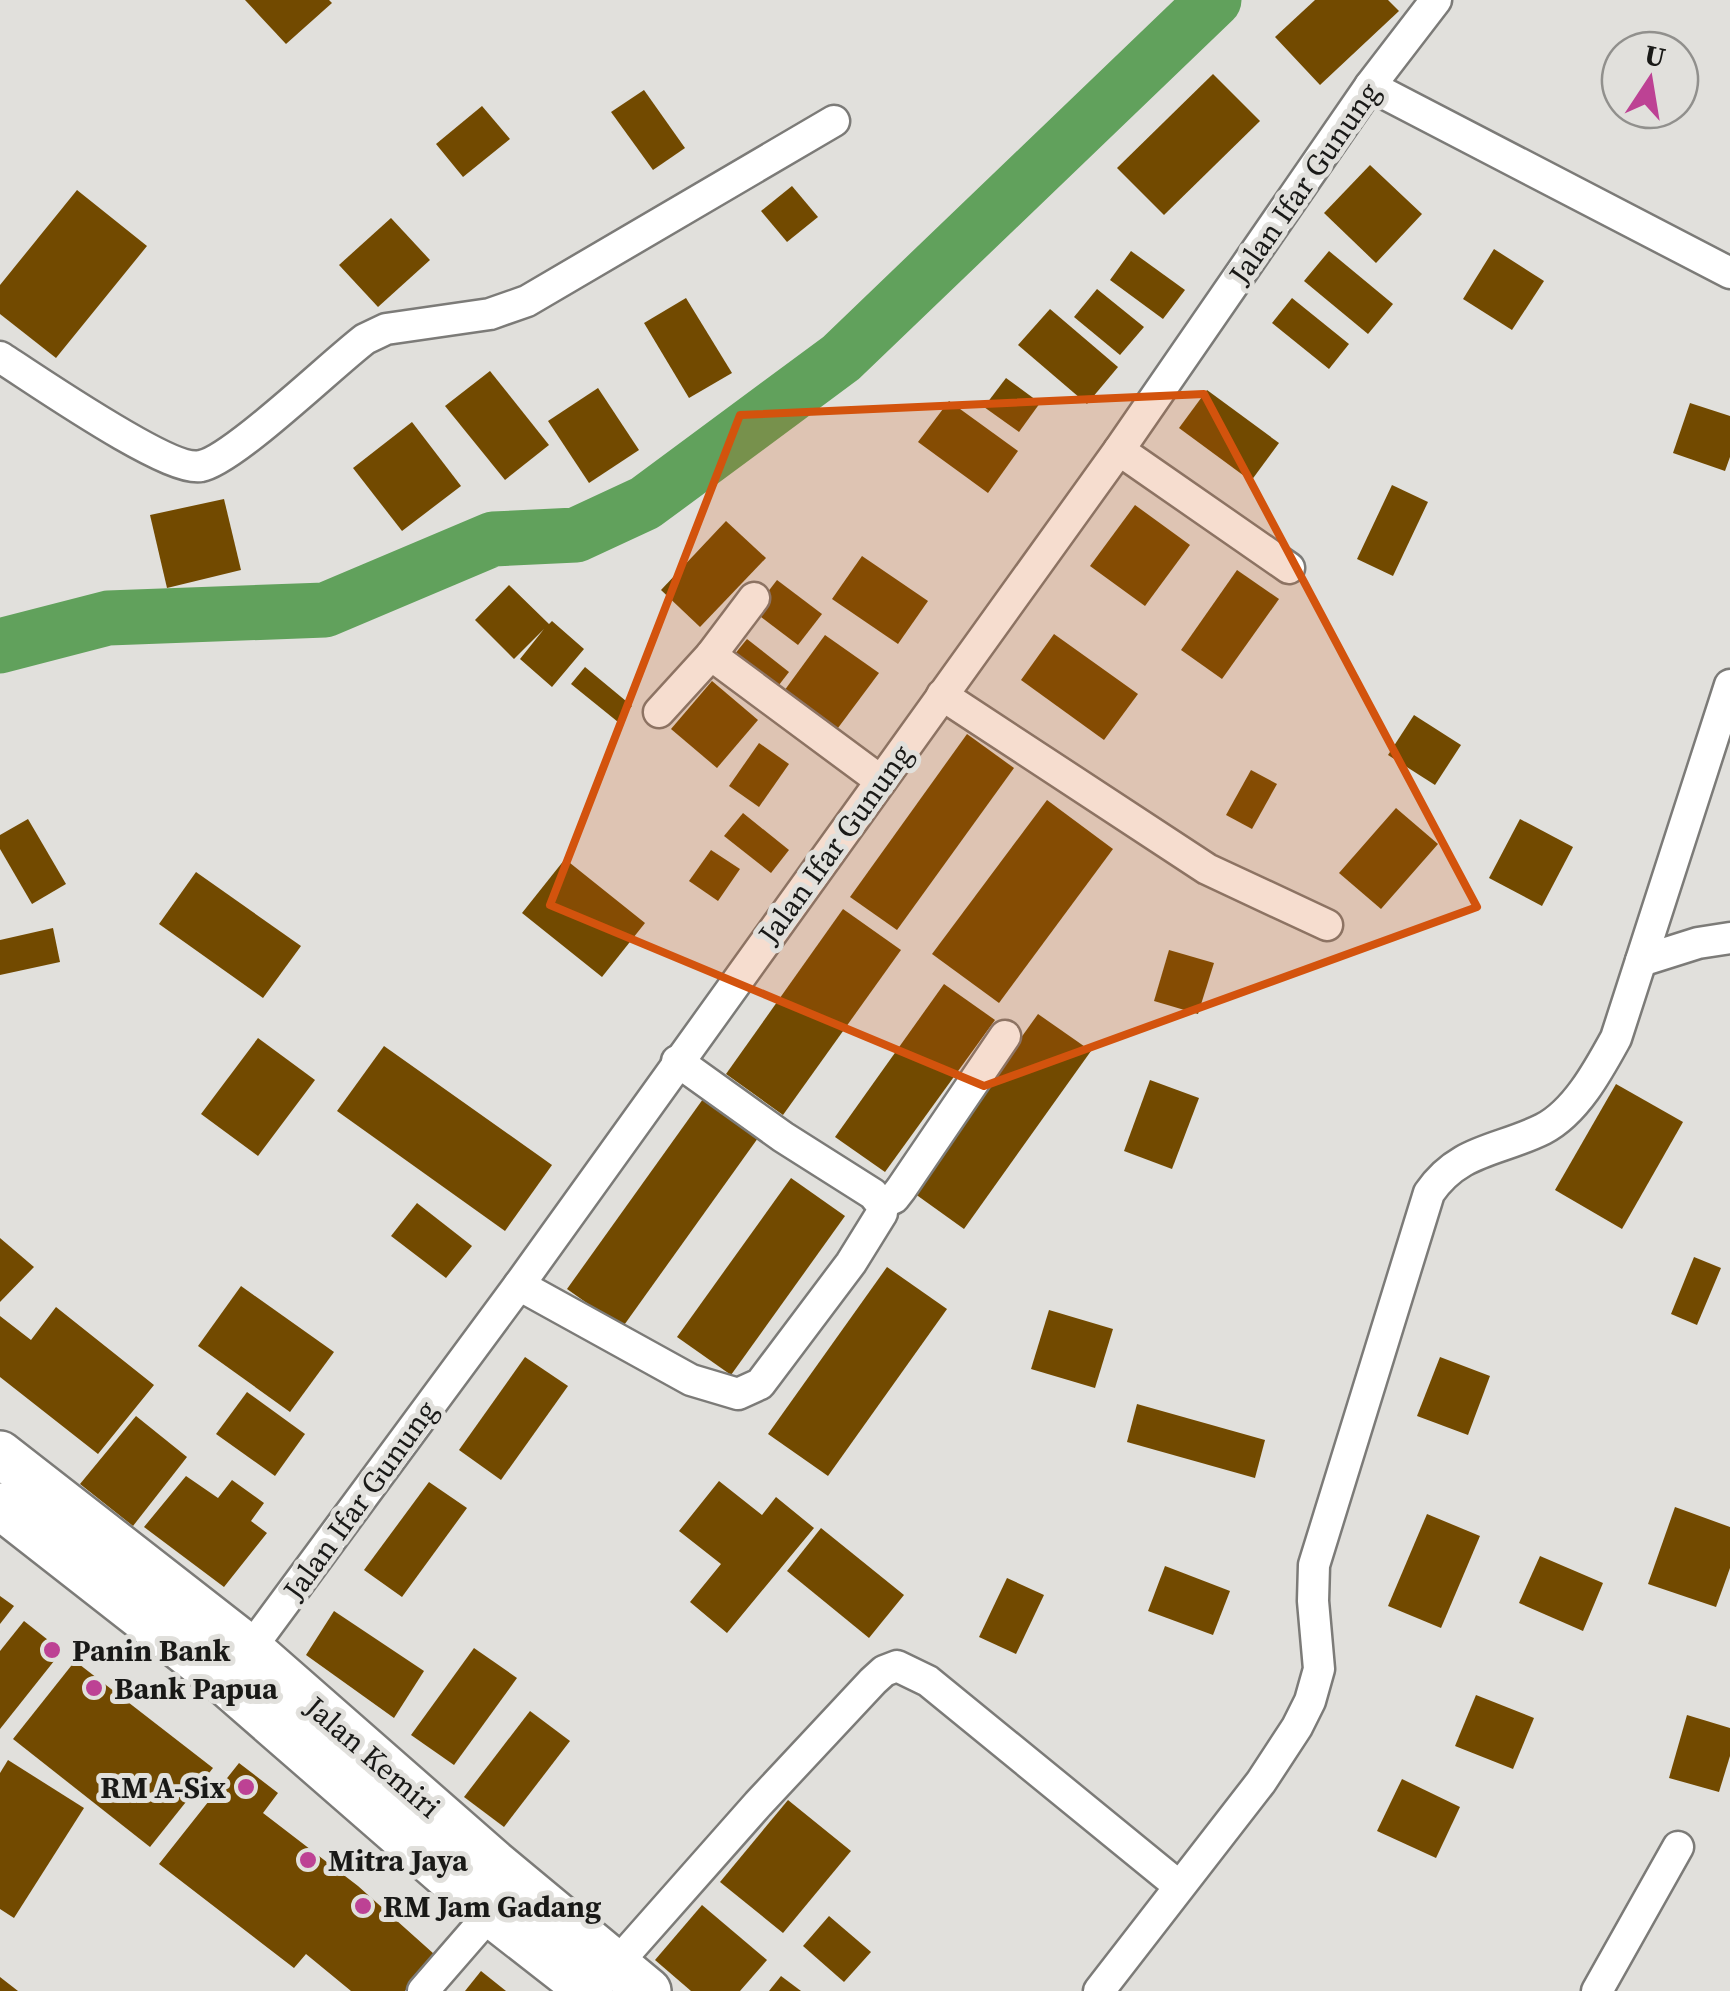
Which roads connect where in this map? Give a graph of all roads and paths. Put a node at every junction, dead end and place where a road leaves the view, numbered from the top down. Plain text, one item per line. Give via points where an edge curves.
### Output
1 (1436, 0) edge
2 (1370, 86) junction
3 (834, 121) dead end
4 (1730, 273) edge
5 (0, 357) edge
6 (1119, 450) junction
7 (1290, 568) dead end
8 (754, 598) dead end
9 (711, 655) junction
10 (1730, 685) edge
11 (942, 695) junction
12 (659, 712) dead end
13 (881, 781) junction
14 (1327, 926) dead end
15 (1730, 938) edge
16 (1641, 961) junction
17 (1005, 1036) dead end
18 (677, 1061) junction
19 (881, 1204) junction
20 (519, 1285) junction
21 (0, 1454) edge
22 (0, 1506) edge
23 (238, 1665) junction
24 (1678, 1847) dead end
25 (1179, 1886) junction
26 (504, 1898) junction
27 (612, 1984) edge
28 (423, 1991) edge
29 (1099, 1991) edge
30 (1597, 1991) edge

1 - 2 street, Jalan Ifar Gunung
2 - 4 street
2 - 6 street, Jalan Ifar Gunung
3 - 5 street via 527,301 365,339 240,443 197,468 149,449
6 - 7 street
6 - 11 street, Jalan Ifar Gunung
8 - 9 street
9 - 12 street
9 - 13 street
10 - 16 street
11 - 13 street, Jalan Ifar Gunung
11 - 14 street via 1207,870
13 - 18 street, Jalan Ifar Gunung
15 - 16 street
16 - 25 street via 1616,1038 1563,1113 1546,1128 1453,1164 1429,1192 1314,1565 1319,1669 1310,1701 1262,1782
17 - 19 street via 901,1190
18 - 19 street
18 - 20 street, Jalan Ifar Gunung
19 - 20 street via 878,1223 852,1263 760,1384 738,1394 692,1380
20 - 23 street, Jalan Ifar Gunung
21 - 23 highway, Jalan Kemiri
22 - 23 highway, Jalan Kemiri
23 - 26 highway, Jalan Kemiri
24 - 30 street
25 - 27 street via 928,1681 897,1666 860,1695
25 - 29 street
26 - 27 highway, Jalan Kemiri
26 - 28 street

